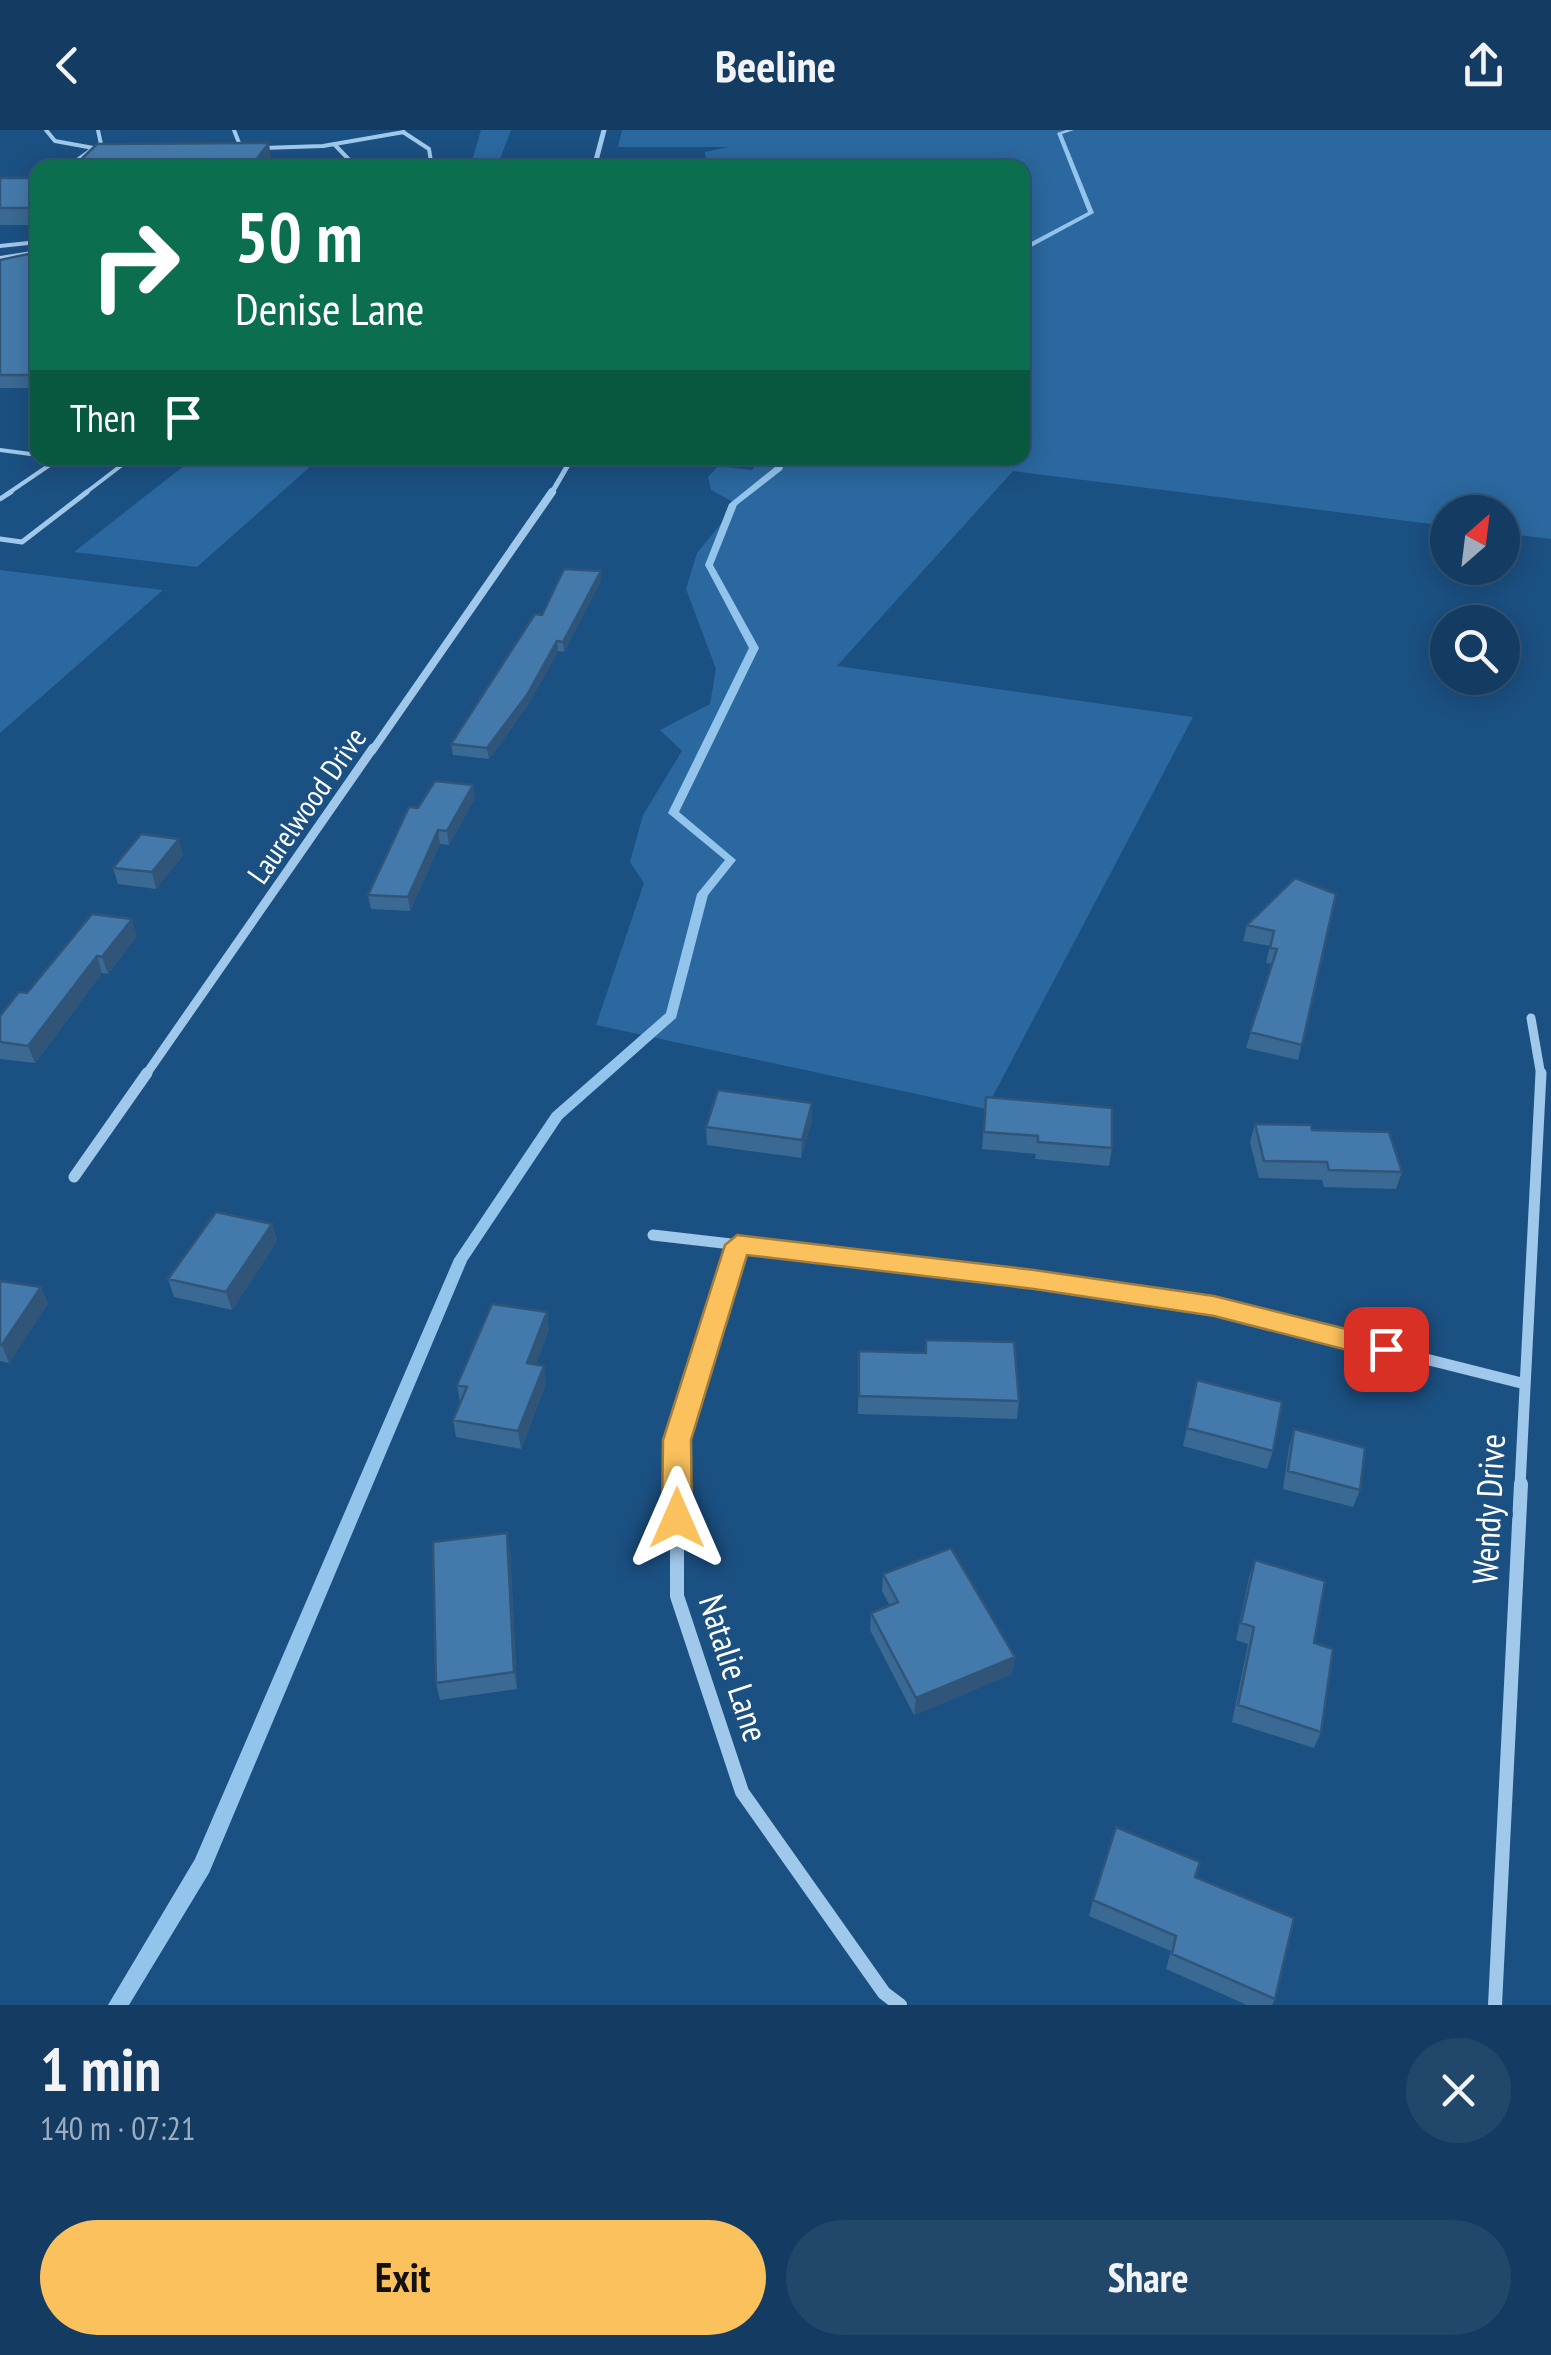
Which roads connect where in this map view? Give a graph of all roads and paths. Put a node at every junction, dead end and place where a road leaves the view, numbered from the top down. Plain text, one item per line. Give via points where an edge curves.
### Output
1 (46, 130) edge
2 (98, 130) edge
3 (234, 130) edge
4 (394, 130) edge
5 (604, 130) edge
6 (404, 131) edge
7 (334, 144) junction
8 (239, 148) edge
9 (260, 148) edge
10 (93, 149) junction
11 (102, 149) junction
12 (116, 149) edge
13 (77, 160) edge
14 (349, 160) edge
15 (431, 160) edge
16 (596, 160) edge
17 (30, 243) edge
18 (9, 244) junction
19 (0, 246) edge
20 (30, 253) edge
21 (15, 254) junction
22 (0, 258) edge
23 (0, 450) edge
24 (30, 453) edge
25 (50, 465) edge
26 (123, 465) edge
27 (568, 465) edge
28 (0, 499) edge
29 (0, 539) edge
30 (1531, 1018) dead end
31 (74, 1177) dead end
32 (653, 1235) dead end
33 (737, 1245) junction
34 (1524, 1384) junction
35 (900, 2005) edge
36 (1495, 2005) edge

1 - 10 lane via 55,142
2 - 11 lane
3 - 8 lane
4 - 6 lane
5 - 16 street
6 - 7 lane
6 - 15 lane via 429,148
7 - 9 lane
7 - 14 lane
10 - 11 lane
10 - 13 lane
11 - 12 lane
17 - 18 lane
18 - 19 lane
18 - 21 lane
20 - 21 lane
21 - 22 lane
23 - 24 lane
25 - 28 lane
26 - 29 lane via 22,542
27 - 31 street, Laurelwood Drive
30 - 34 street, Wendy Drive via 1541,1067
32 - 33 street
33 - 34 street via 1214,1306
33 - 35 street, Natalie Lane via 677,1440 677,1596 742,1792 884,1993
34 - 36 street, Wendy Drive

